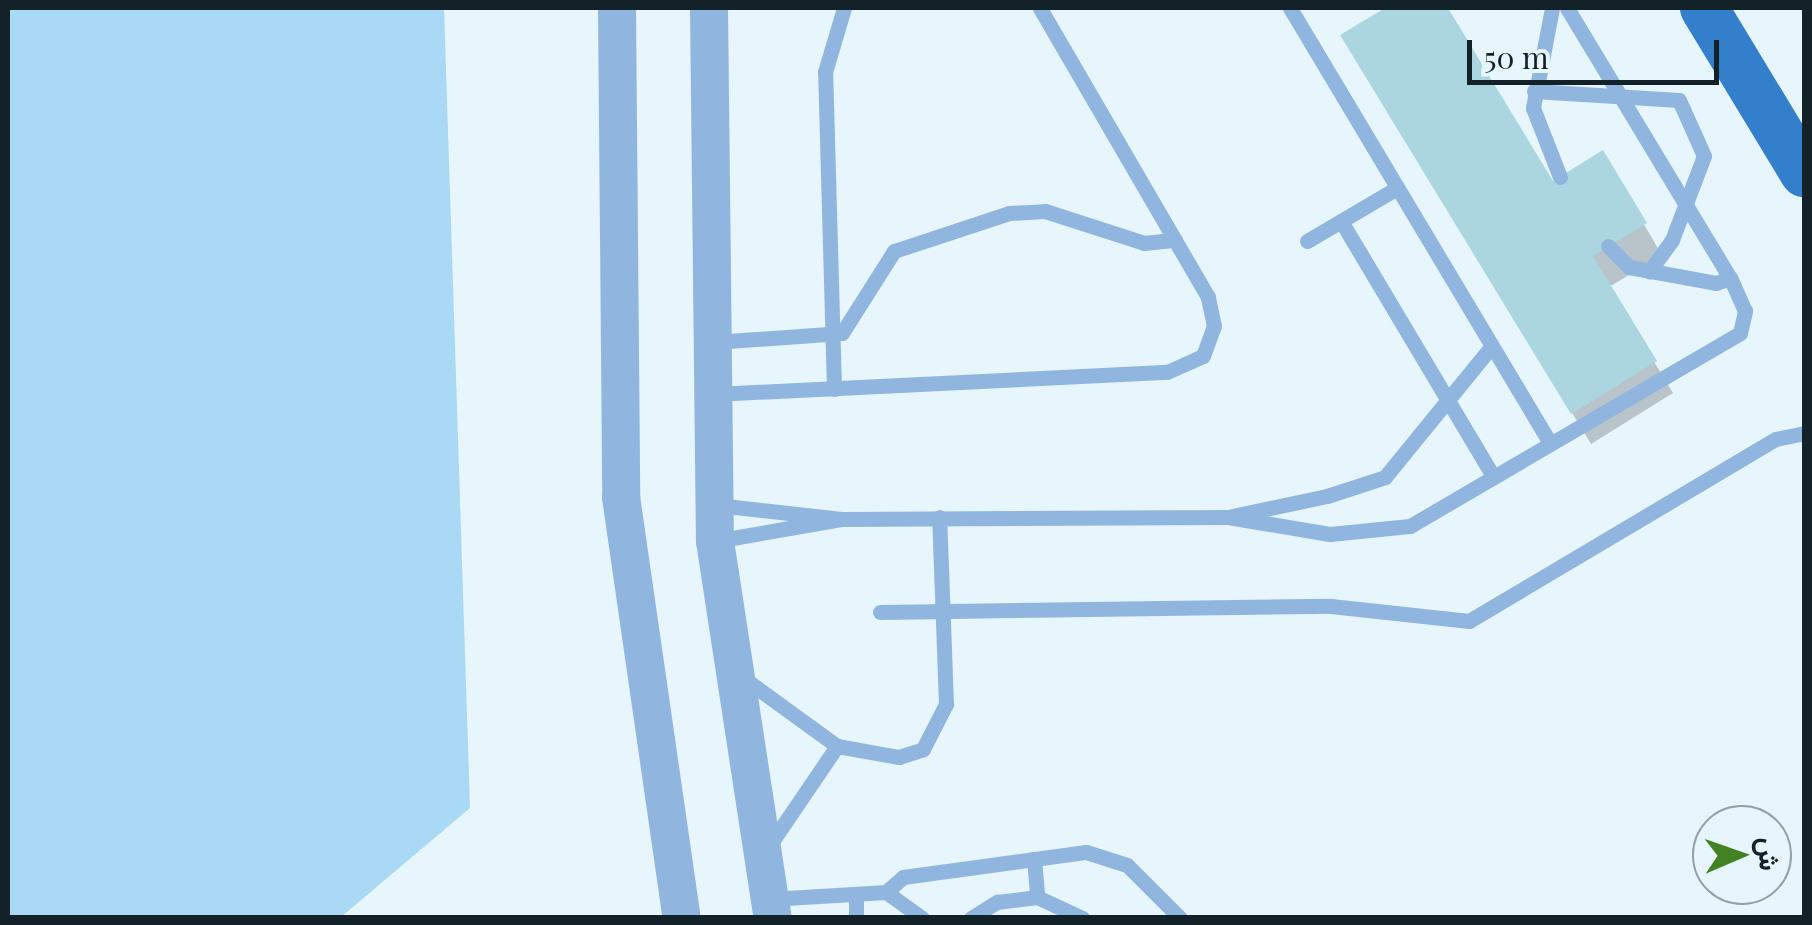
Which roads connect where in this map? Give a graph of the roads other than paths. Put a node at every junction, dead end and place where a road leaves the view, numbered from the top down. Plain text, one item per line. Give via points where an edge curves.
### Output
1 (617, 8) edge
2 (709, 8) edge
3 (844, 8) edge
4 (1040, 8) edge
5 (1290, 8) edge
6 (1552, 8) edge
7 (1567, 8) edge
8 (1704, 8) edge
9 (1534, 91) junction
10 (1620, 96) junction
11 (1804, 172) edge
12 (1560, 177) dead end
13 (1397, 188) junction
14 (1683, 202) junction
15 (1341, 221) junction
16 (1175, 240) junction
17 (1308, 242) dead end
18 (1608, 246) dead end
19 (1649, 272) junction
20 (1730, 278) junction
21 (832, 334) junction
22 (708, 342) junction
23 (1491, 346) junction
24 (834, 389) junction
25 (708, 394) junction
26 (1448, 400) junction
27 (1804, 432) edge
28 (1550, 442) junction
29 (1492, 476) junction
30 (939, 517) junction
31 (1228, 518) junction
32 (841, 519) junction
33 (714, 522) junction
34 (942, 611) junction
35 (880, 612) dead end
36 (727, 666) junction
37 (836, 746) junction
38 (763, 855) junction
39 (1034, 858) junction
40 (886, 892) junction
41 (856, 894) junction
42 (1037, 897) junction
43 (772, 908) edge
44 (682, 918) edge
45 (856, 918) edge
46 (922, 918) edge
47 (971, 918) edge
48 (1082, 918) edge
49 (1180, 918) edge

1 - 44 street via 621,497
2 - 22 street
3 - 21 lane via 825,72
4 - 16 lane
5 - 13 lane
6 - 9 lane
7 - 10 lane
8 - 11 main road
9 - 10 lane
9 - 12 lane via 1534,125
10 - 14 lane
10 - 14 lane via 1672,97 1682,106 1704,148
13 - 15 lane
13 - 23 lane
14 - 19 lane via 1672,240
14 - 20 lane
15 - 17 lane
15 - 26 lane
16 - 21 lane via 1144,243 1044,211 1009,214 894,252 852,327
16 - 24 lane via 1214,326 1203,356 1181,370
18 - 19 lane
19 - 20 lane
20 - 28 lane via 1745,311 1732,342
21 - 22 lane
21 - 24 lane
22 - 25 street
23 - 26 lane
23 - 28 lane
24 - 25 lane
25 - 33 street
26 - 29 lane
26 - 31 lane via 1386,478
27 - 34 lane via 1776,439 1468,620 1331,606
28 - 29 lane
29 - 31 lane via 1410,526 1330,534
30 - 31 lane
30 - 32 lane
30 - 34 lane
32 - 33 lane
32 - 33 lane
33 - 36 street
34 - 35 lane
34 - 37 lane via 946,704 933,740 899,757
36 - 37 lane
36 - 38 street
37 - 38 lane
38 - 43 street
39 - 40 lane via 903,877
39 - 42 lane
39 - 49 lane via 1114,858
40 - 41 lane
40 - 46 lane
41 - 43 lane
41 - 45 lane
42 - 47 lane via 997,902
42 - 48 lane

